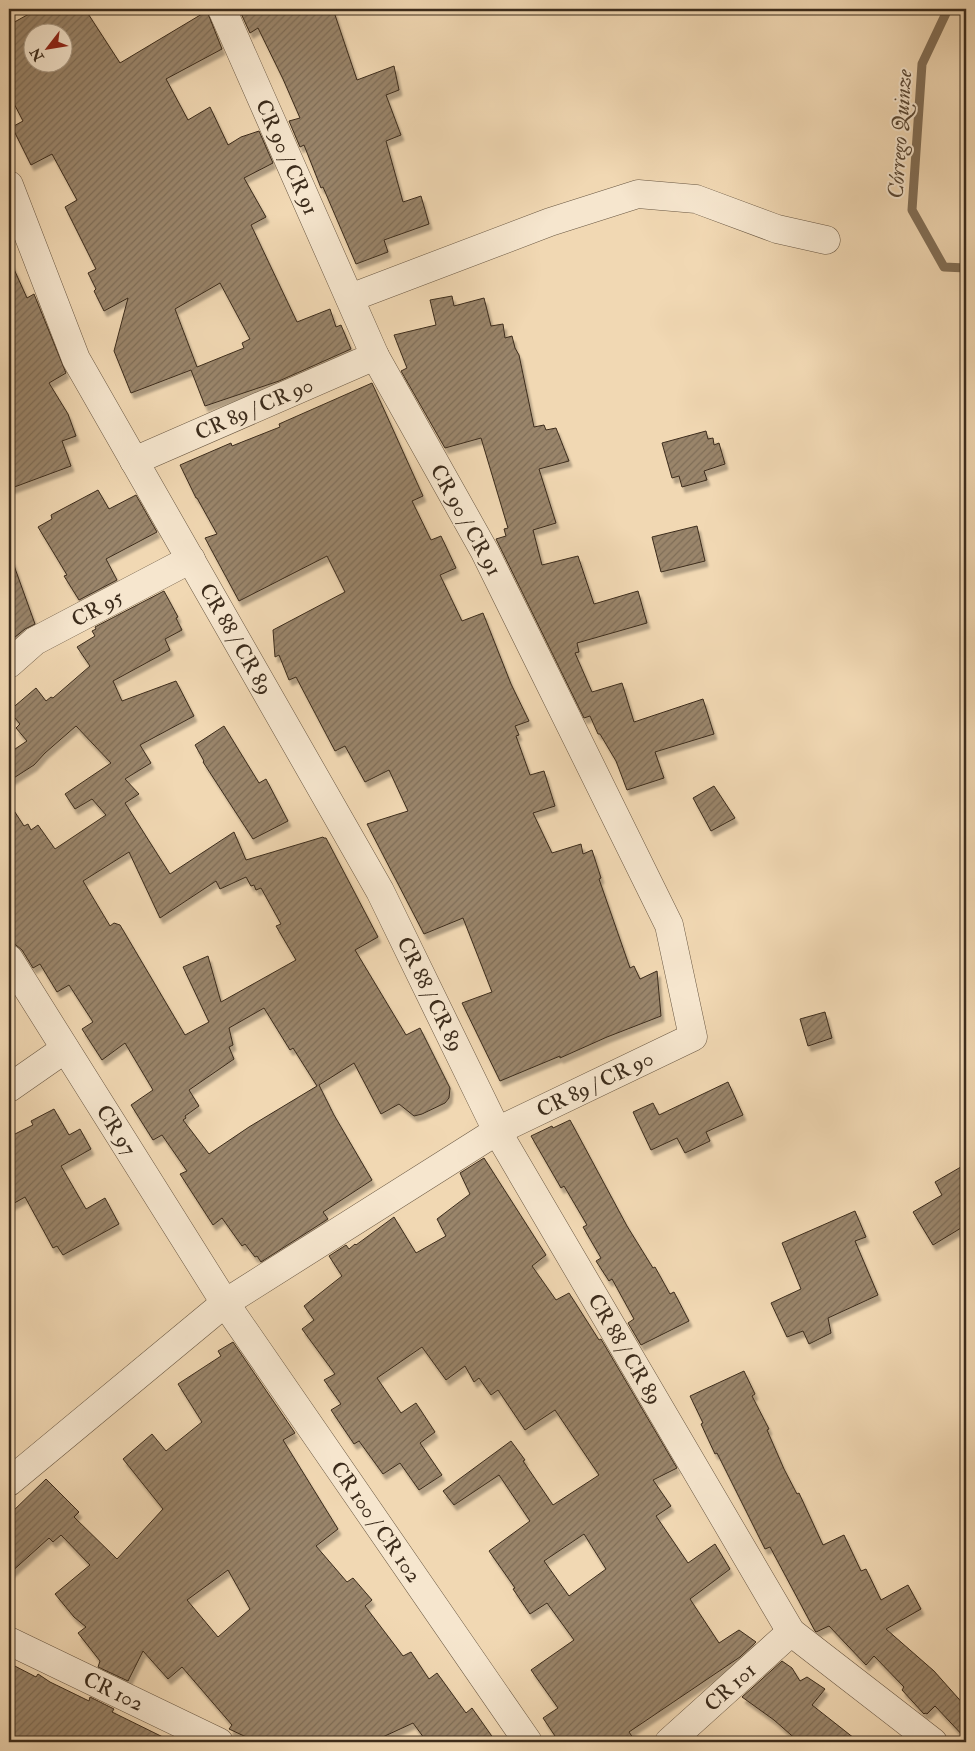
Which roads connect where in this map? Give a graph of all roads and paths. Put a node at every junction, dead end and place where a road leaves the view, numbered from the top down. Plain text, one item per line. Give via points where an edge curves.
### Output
1 (222, 9) edge
2 (9, 185) edge
3 (826, 240) dead end
4 (350, 298) junction
5 (375, 356) junction
6 (134, 461) junction
7 (191, 559) junction
8 (9, 664) edge
9 (9, 958) edge
10 (693, 1037) joint
11 (65, 1048) junction
12 (9, 1088) edge
13 (497, 1131) junction
14 (225, 1303) junction
15 (9, 1482) edge
16 (790, 1632) junction
17 (9, 1641) edge
18 (219, 1742) edge
19 (528, 1742) edge
20 (669, 1742) edge
21 (934, 1742) edge

1 - 4 street, CR 90 / CR 91
2 - 6 street, CR 88 / CR 89 via 76,360
3 - 4 street via 777,229 696,200 638,194 550,222
4 - 5 street, CR 90 / CR 91
5 - 6 street, CR 89 / CR 90
5 - 10 street, CR 90 / CR 91 via 485,552 669,925
6 - 7 street, CR 88 / CR 89
7 - 8 street, CR 95 via 35,641
7 - 13 street, CR 88 / CR 89 via 380,891
9 - 11 street, CR 97
10 - 13 street, CR 89 / CR 90
11 - 12 street
11 - 14 street, CR 97
13 - 14 street, CR 89 / CR 90
13 - 16 street, CR 88 / CR 89
14 - 15 street, CR 89 / CR 90
14 - 19 street, CR 100 / CR 102
16 - 20 street, CR 101
16 - 21 street, CR 88 / CR 89
17 - 18 street, CR 102

